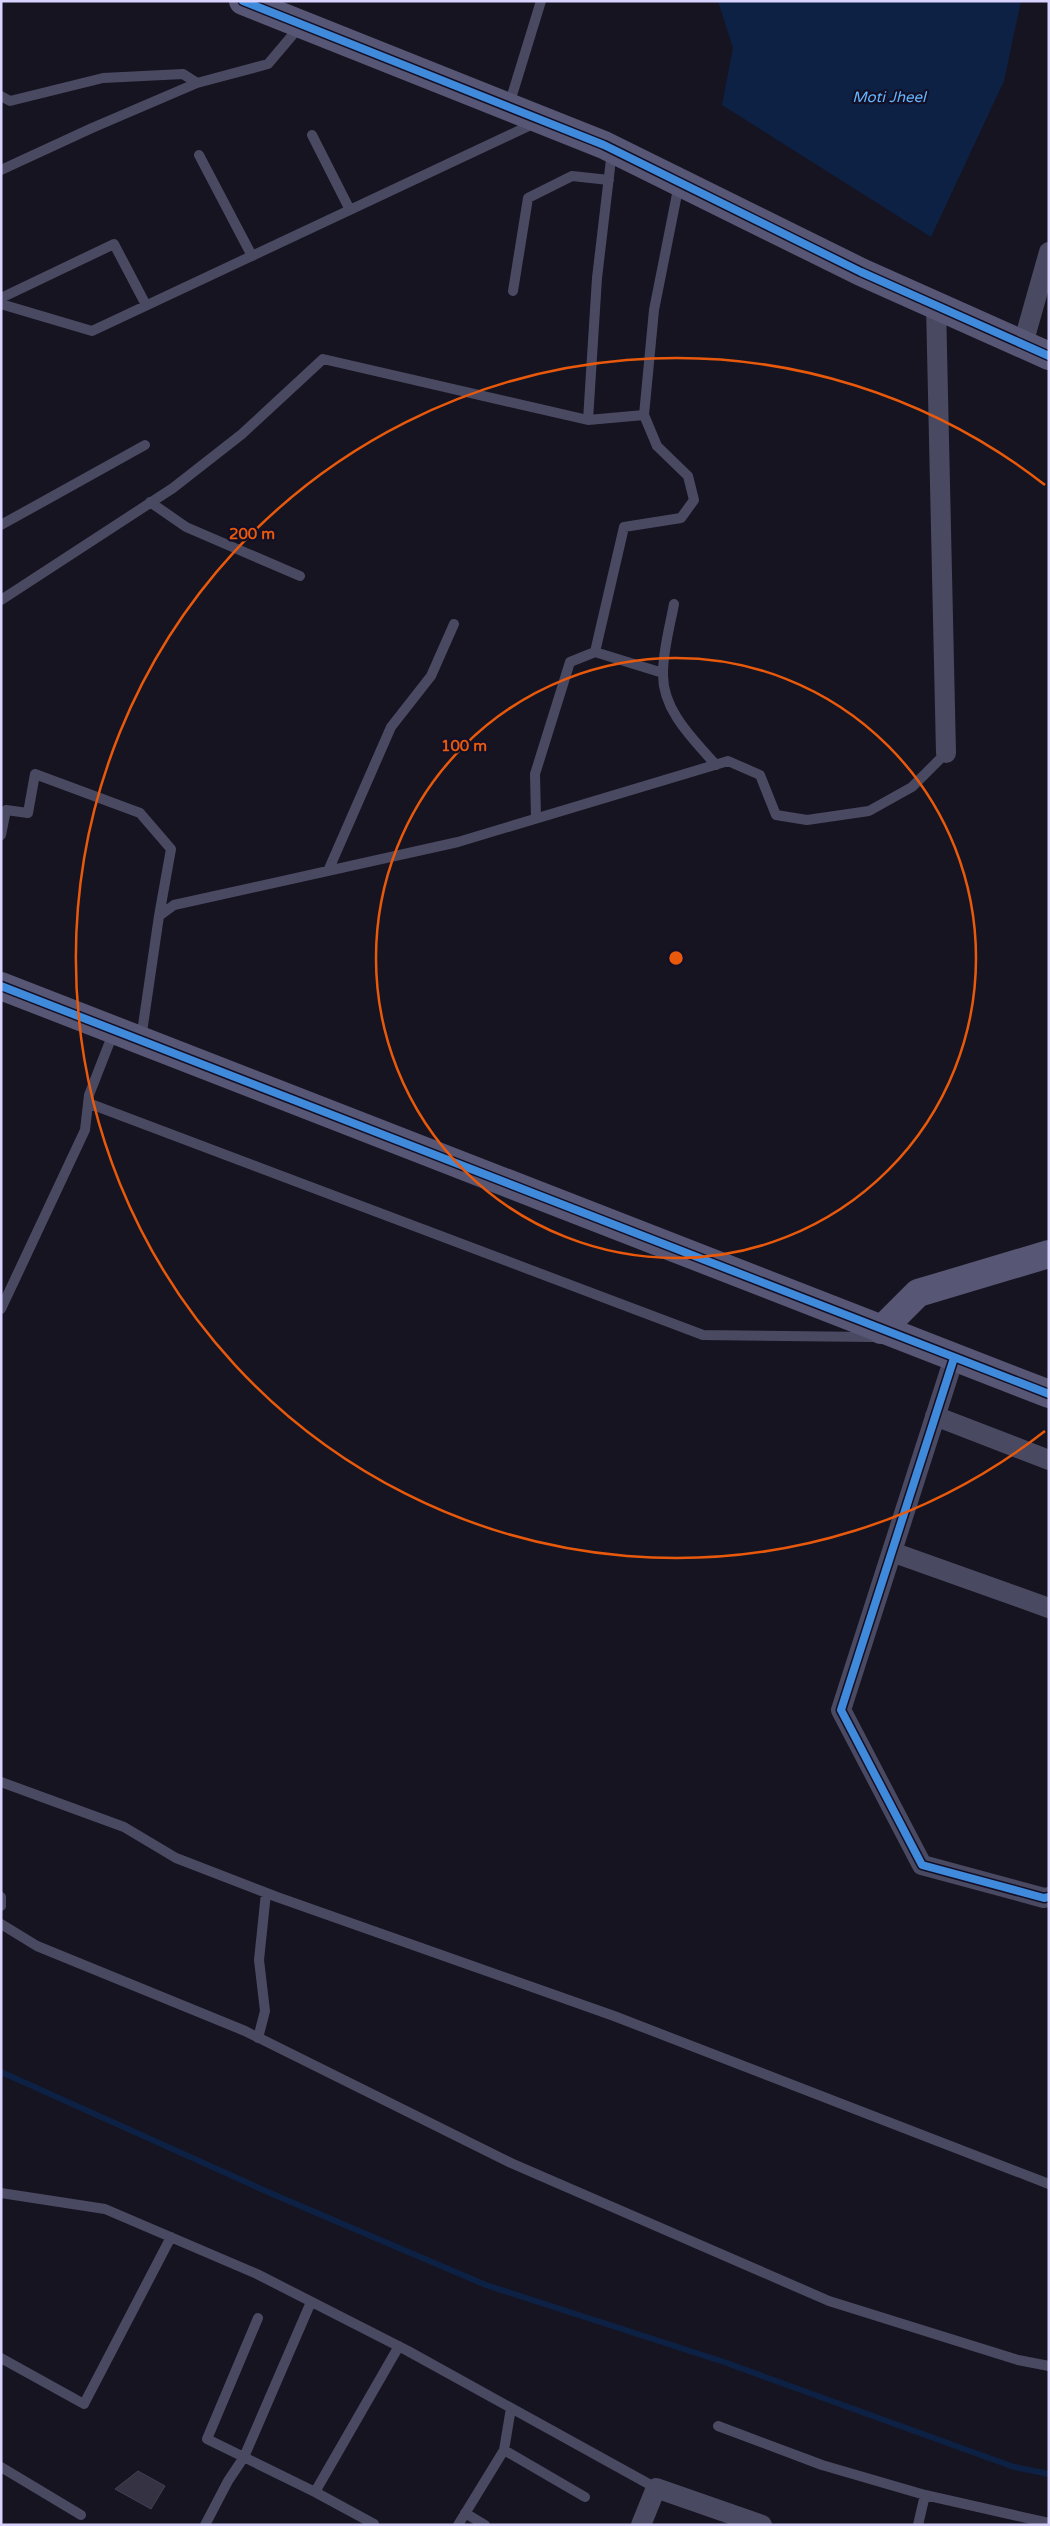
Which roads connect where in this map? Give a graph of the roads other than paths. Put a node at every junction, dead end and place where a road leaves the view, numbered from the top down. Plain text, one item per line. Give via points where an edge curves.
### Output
1 (243, 1) edge
2 (541, 1) edge
3 (302, 25) junction
4 (198, 83) junction
5 (1, 96) edge
6 (508, 107) junction
7 (541, 120) junction
8 (312, 135) dead end
9 (612, 149) junction
10 (199, 155) dead end
11 (1, 170) edge
12 (609, 180) junction
13 (679, 182) junction
14 (350, 210) junction
15 (1049, 252) edge
16 (252, 256) junction
17 (513, 291) dead end
18 (1, 298) edge
19 (1, 304) edge
20 (936, 305) junction
21 (146, 306) junction
22 (1023, 344) junction
23 (1049, 356) edge
24 (644, 415) junction
25 (588, 420) junction
26 (145, 445) dead end
27 (150, 502) junction
28 (1, 525) edge
29 (300, 576) dead end
30 (1, 600) edge
31 (674, 604) dead end
32 (454, 624) dead end
33 (595, 652) junction
34 (663, 673) junction
35 (946, 753) joint
36 (716, 765) junction
37 (536, 818) junction
38 (1, 835) edge
39 (328, 871) junction
40 (159, 916) junction
41 (1, 986) edge
42 (114, 1030) junction
43 (141, 1040) junction
44 (88, 1103) junction
45 (1049, 1254) edge
46 (1, 1309) edge
47 (882, 1330) junction
48 (954, 1358) junction
49 (1049, 1394) edge
50 (936, 1416) junction
51 (1049, 1460) edge
52 (892, 1552) junction
53 (1049, 1608) edge
54 (1, 1782) edge
55 (266, 1893) junction
56 (1, 1897) edge
57 (1049, 1897) edge
58 (1, 1906) edge
59 (1, 1924) edge
60 (258, 2038) junction
61 (1049, 2184) edge
62 (1, 2193) edge
63 (172, 2237) junction
64 (312, 2302) junction
65 (258, 2318) dead end
66 (399, 2346) junction
67 (1, 2358) edge
68 (1049, 2366) edge
69 (511, 2408) junction
70 (718, 2426) dead end
71 (504, 2450) junction
72 (244, 2457) junction
73 (1, 2467) edge
74 (656, 2488) junction
75 (315, 2492) junction
76 (925, 2495) junction
77 (585, 2497) dead end
78 (465, 2514) junction
79 (81, 2515) dead end
80 (374, 2524) edge
81 (1049, 2524) edge
82 (204, 2525) edge
83 (458, 2525) edge
84 (485, 2525) edge
85 (641, 2525) edge
86 (762, 2525) edge
87 (918, 2525) edge

1 - 3 street
2 - 6 lane
3 - 4 lane via 268,64
3 - 6 street
4 - 5 lane via 183,74 103,78 10,101
4 - 11 lane
6 - 7 street
7 - 9 street
7 - 14 lane
8 - 14 lane
9 - 12 lane
9 - 13 street
10 - 16 lane
12 - 17 lane via 572,176 528,198
12 - 25 lane via 597,278
13 - 20 street via 861,272
13 - 24 lane via 654,310
14 - 16 lane
15 - 22 street
16 - 21 lane
18 - 21 lane via 114,244
19 - 21 lane via 92,331
20 - 22 street
20 - 35 street
22 - 23 street
24 - 25 lane
24 - 33 lane via 657,446 688,476 694,500 681,518 624,527
25 - 27 lane via 323,359 242,434
26 - 28 lane
27 - 29 lane via 186,527
27 - 30 lane
31 - 34 lane
32 - 39 lane via 431,676 391,727
33 - 34 lane
33 - 37 lane via 570,662 535,774
34 - 36 lane via 668,701 687,731
35 - 36 lane via 912,787 869,811 807,820 776,816 760,775 728,761
36 - 37 lane
37 - 39 lane via 458,842
38 - 40 lane via 6,810 28,813 35,774 140,813 171,849
39 - 40 lane via 174,905
40 - 43 lane
41 - 42 street
42 - 43 street
42 - 44 lane via 88,1095
43 - 47 street
44 - 46 lane via 85,1130
44 - 47 lane via 703,1335 872,1338
45 - 47 street via 918,1293
47 - 48 street
48 - 49 street
48 - 50 street
50 - 51 street
50 - 52 street
52 - 53 street
52 - 57 street via 841,1710 922,1865
54 - 55 lane via 124,1827 176,1858
55 - 60 lane via 259,1960 265,2011
55 - 61 lane via 614,2016
56 - 58 lane
59 - 60 lane via 37,1946
60 - 68 lane via 510,2164 829,2300 1018,2360
62 - 63 lane via 105,2209
63 - 64 lane
63 - 67 lane via 84,2404
64 - 66 lane
64 - 72 lane
65 - 72 lane via 207,2439
66 - 69 lane
66 - 75 lane
69 - 71 lane
69 - 74 lane
70 - 76 lane via 822,2465
71 - 77 lane
71 - 78 lane
72 - 75 lane
72 - 82 lane
73 - 79 lane
74 - 85 street
74 - 86 street
75 - 80 lane
76 - 81 lane
76 - 87 lane
78 - 83 lane
78 - 84 lane

